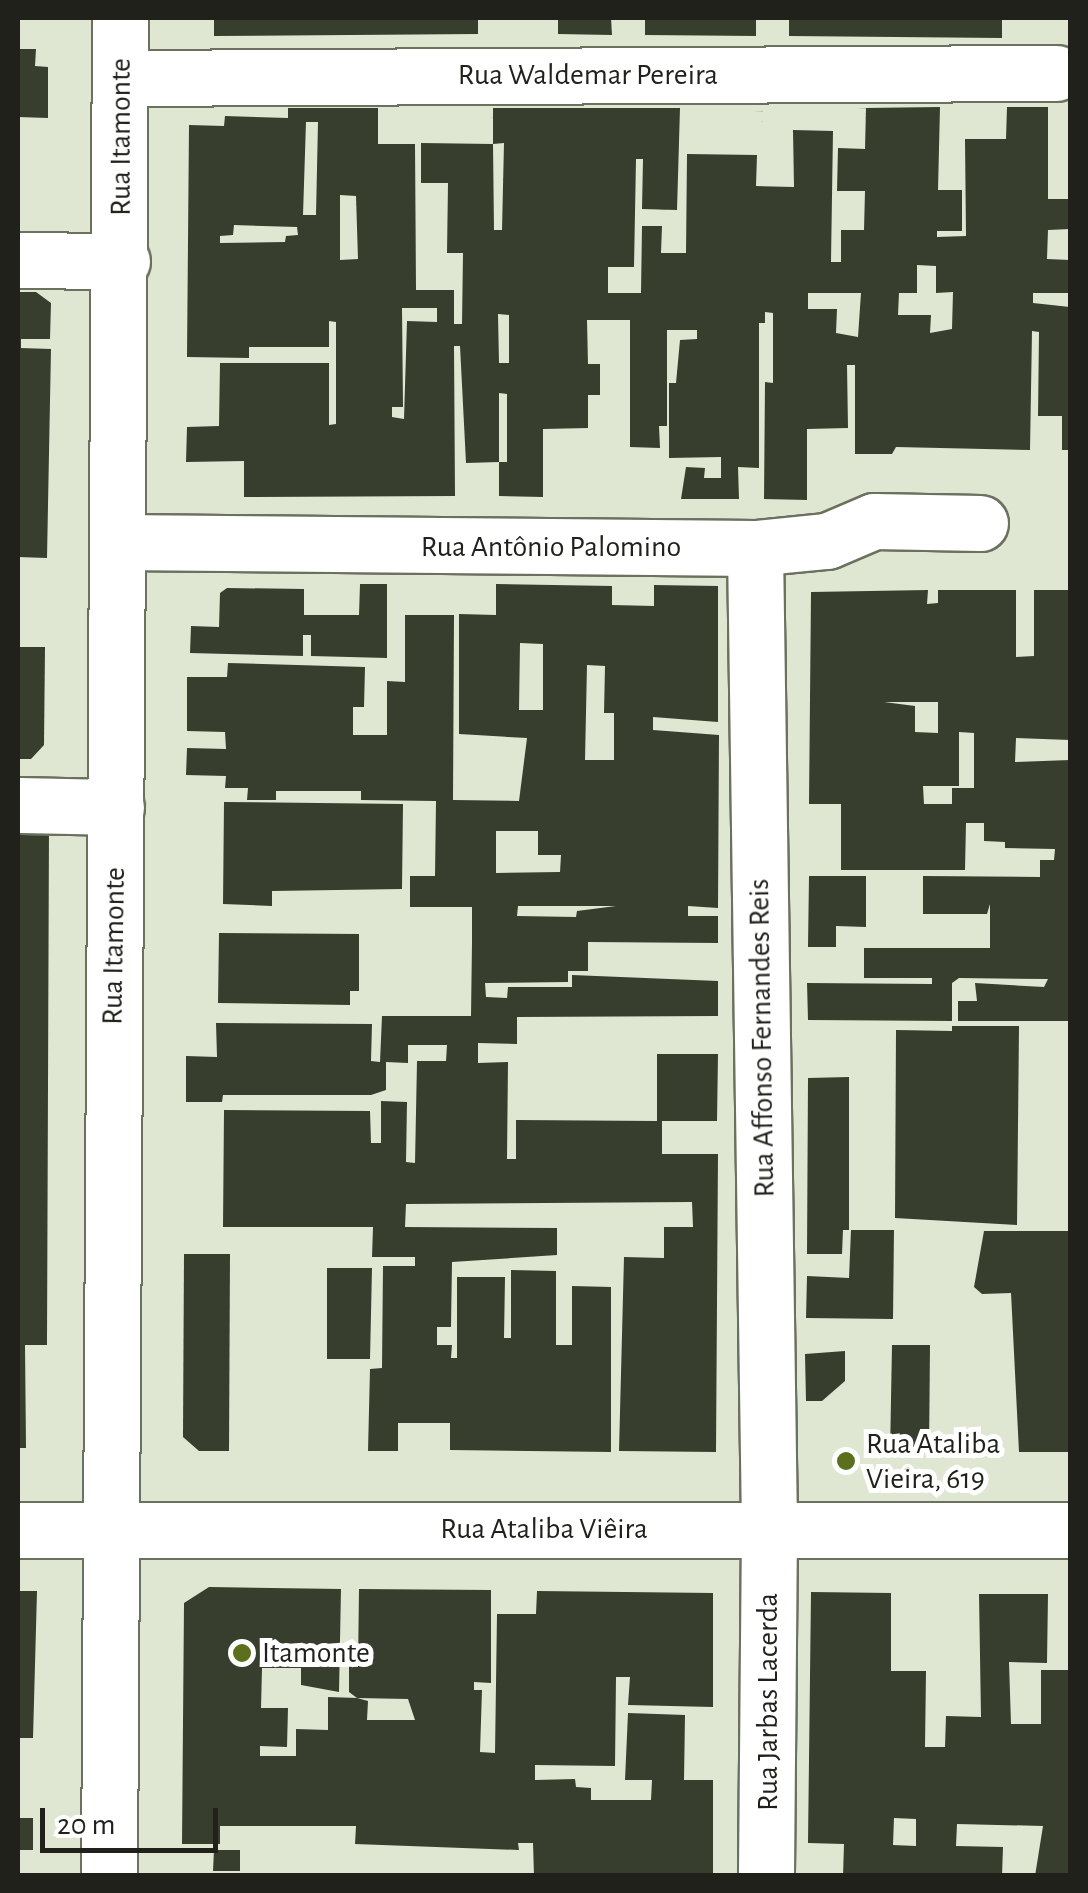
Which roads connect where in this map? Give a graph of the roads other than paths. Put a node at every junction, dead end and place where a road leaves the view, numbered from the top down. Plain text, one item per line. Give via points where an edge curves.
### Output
1 (120, 18) edge
2 (1056, 73) dead end
3 (121, 78) junction
4 (18, 260) edge
5 (122, 261) junction
6 (980, 523) dead end
7 (118, 542) junction
8 (754, 548) junction
9 (18, 805) edge
10 (116, 807) junction
11 (769, 1528) junction
12 (18, 1530) edge
13 (1070, 1530) edge
14 (108, 1531) junction
15 (109, 1876) edge
16 (766, 1876) edge

1 - 3 street, Rua Itamonte
2 - 3 street, Rua Waldemar Pereira
3 - 5 street, Rua Itamonte
4 - 5 street
5 - 7 street, Rua Itamonte
6 - 8 street, Rua Antônio Palomino via 874,521 828,541
7 - 8 street, Rua Antônio Palomino
7 - 10 street, Rua Itamonte
8 - 11 street, Rua Affonso Fernandes Reis
9 - 10 street
10 - 14 street, Rua Itamonte
11 - 13 street, Rua Ataliba Viêira
11 - 14 street, Rua Ataliba Viêira
11 - 16 street, Rua Jarbas Lacerda
12 - 14 street, Rua Ataliba Viêira
14 - 15 street, Rua Itamonte

